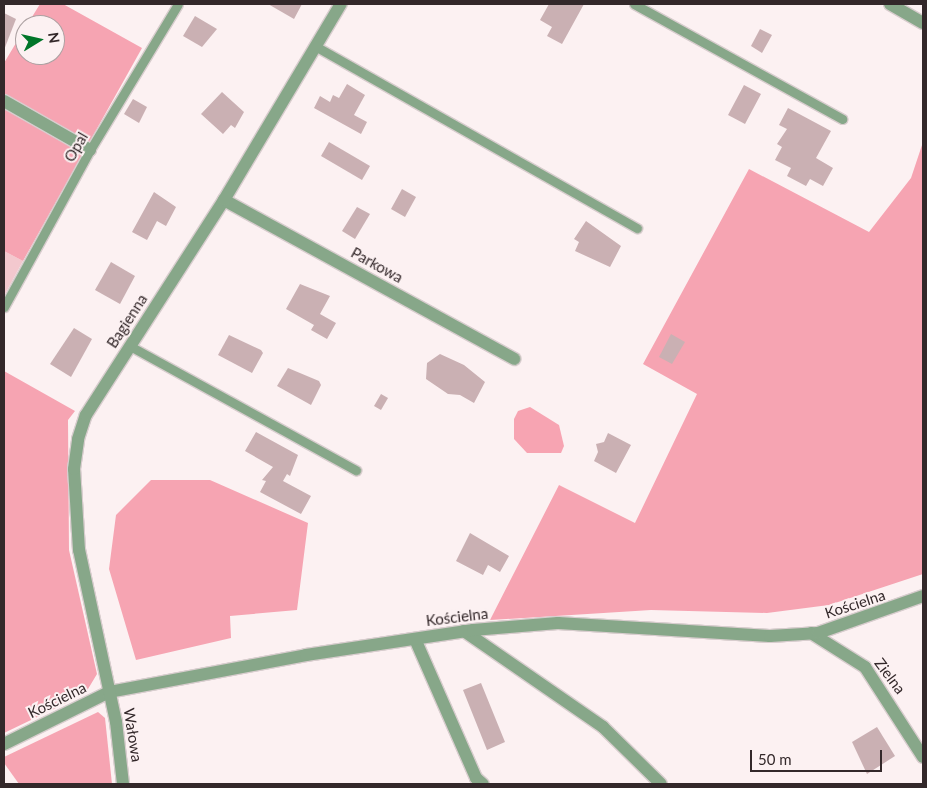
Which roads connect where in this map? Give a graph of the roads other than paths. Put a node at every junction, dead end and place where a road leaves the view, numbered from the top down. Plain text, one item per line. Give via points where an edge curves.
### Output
1 (178, 4) edge
2 (342, 4) edge
3 (634, 4) edge
4 (890, 4) edge
5 (923, 23) edge
6 (315, 46) junction
7 (4, 101) edge
8 (842, 119) dead end
9 (90, 150) junction
10 (224, 200) junction
11 (637, 228) dead end
12 (4, 307) edge
13 (130, 346) junction
14 (514, 359) dead end
15 (356, 470) dead end
16 (923, 596) edge
17 (464, 631) junction
18 (811, 634) junction
19 (415, 638) junction
20 (109, 692) junction
21 (4, 744) edge
22 (923, 757) edge
23 (123, 784) edge
24 (483, 784) edge
25 (661, 784) edge

1 - 9 lane, Opal
2 - 6 street, Bagienna
3 - 8 lane
4 - 5 street
6 - 10 street, Bagienna
6 - 11 lane
7 - 9 street
9 - 12 lane, Opal
10 - 13 street, Bagienna
10 - 14 street, Parkowa
13 - 15 lane
13 - 20 street, Bagienna via 86,414 74,469 79,550
16 - 18 street, Kościelna via 880,614
17 - 18 street, Kościelna via 558,623 770,636
17 - 19 street, Kościelna
17 - 25 street via 603,727
18 - 22 street, Zielna via 865,667
19 - 20 street, Kościelna
19 - 24 street via 476,778
20 - 21 street, Kościelna
20 - 23 street, Wałowa

